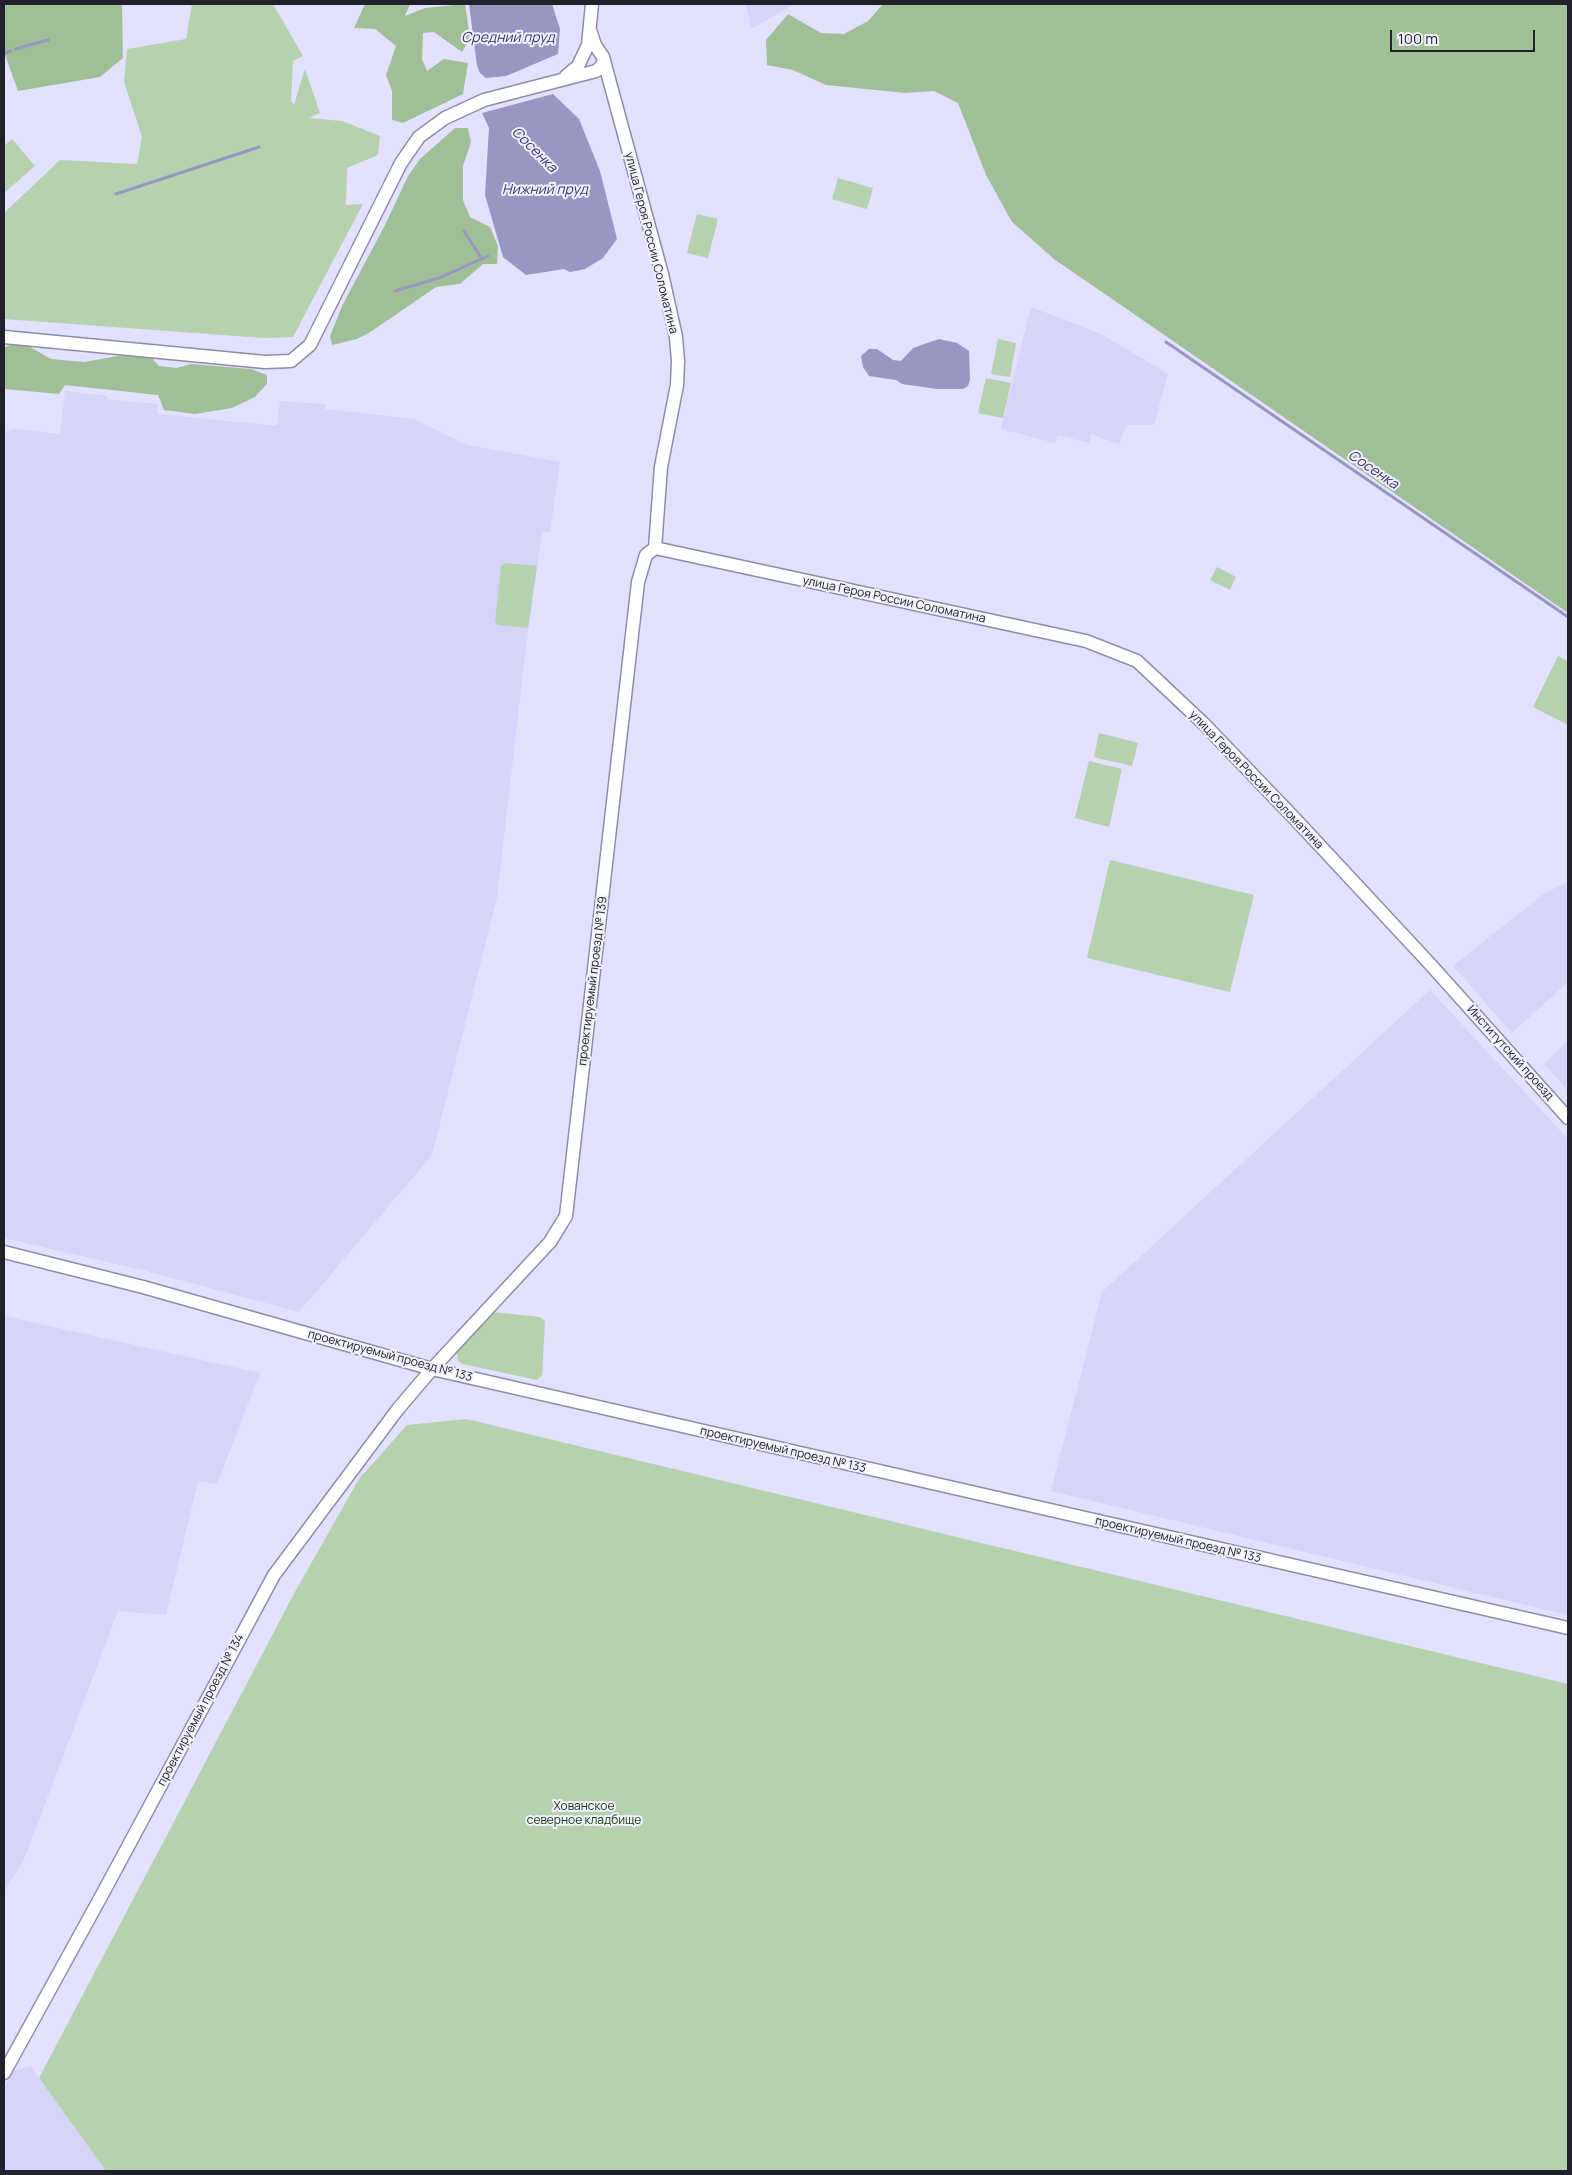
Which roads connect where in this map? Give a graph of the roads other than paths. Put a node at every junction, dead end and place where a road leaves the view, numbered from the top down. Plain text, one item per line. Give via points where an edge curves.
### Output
1 (592, 4) edge
2 (590, 30) junction
3 (601, 56) junction
4 (582, 57) junction
5 (594, 71) junction
6 (562, 79) junction
7 (613, 97) junction
8 (4, 337) edge
9 (655, 548) junction
10 (1452, 988) joint
11 (1568, 1118) edge
12 (4, 1252) edge
13 (432, 1369) junction
14 (1568, 1628) edge
15 (4, 2073) edge

1 - 2 street
2 - 3 street, улица Героя России Соломатина
2 - 4 street
3 - 4 street via 589,49
3 - 5 street via 601,67
3 - 7 street, улица Героя России Соломатина
4 - 5 street, улица Героя России Соломатина via 586,69
4 - 6 street via 573,71
5 - 6 street
5 - 7 street, улица Героя России Соломатина via 605,78
6 - 8 street via 484,100 445,118 419,137 401,163 310,345 291,361 265,362
7 - 9 street, улица Героя России Соломатина via 676,337 677,385 661,467
9 - 10 street, улица Героя России Соломатина via 1091,642 1137,661 1203,723
9 - 13 street, проектируемый проезд № 139 via 646,554 638,582 566,1216 550,1242
10 - 11 street, Институтский проезд
12 - 13 street, проектируемый проезд № 133 via 143,1287
13 - 14 street, проектируемый проезд № 133
13 - 15 street, проектируемый проезд № 134 via 337,1488 274,1575

